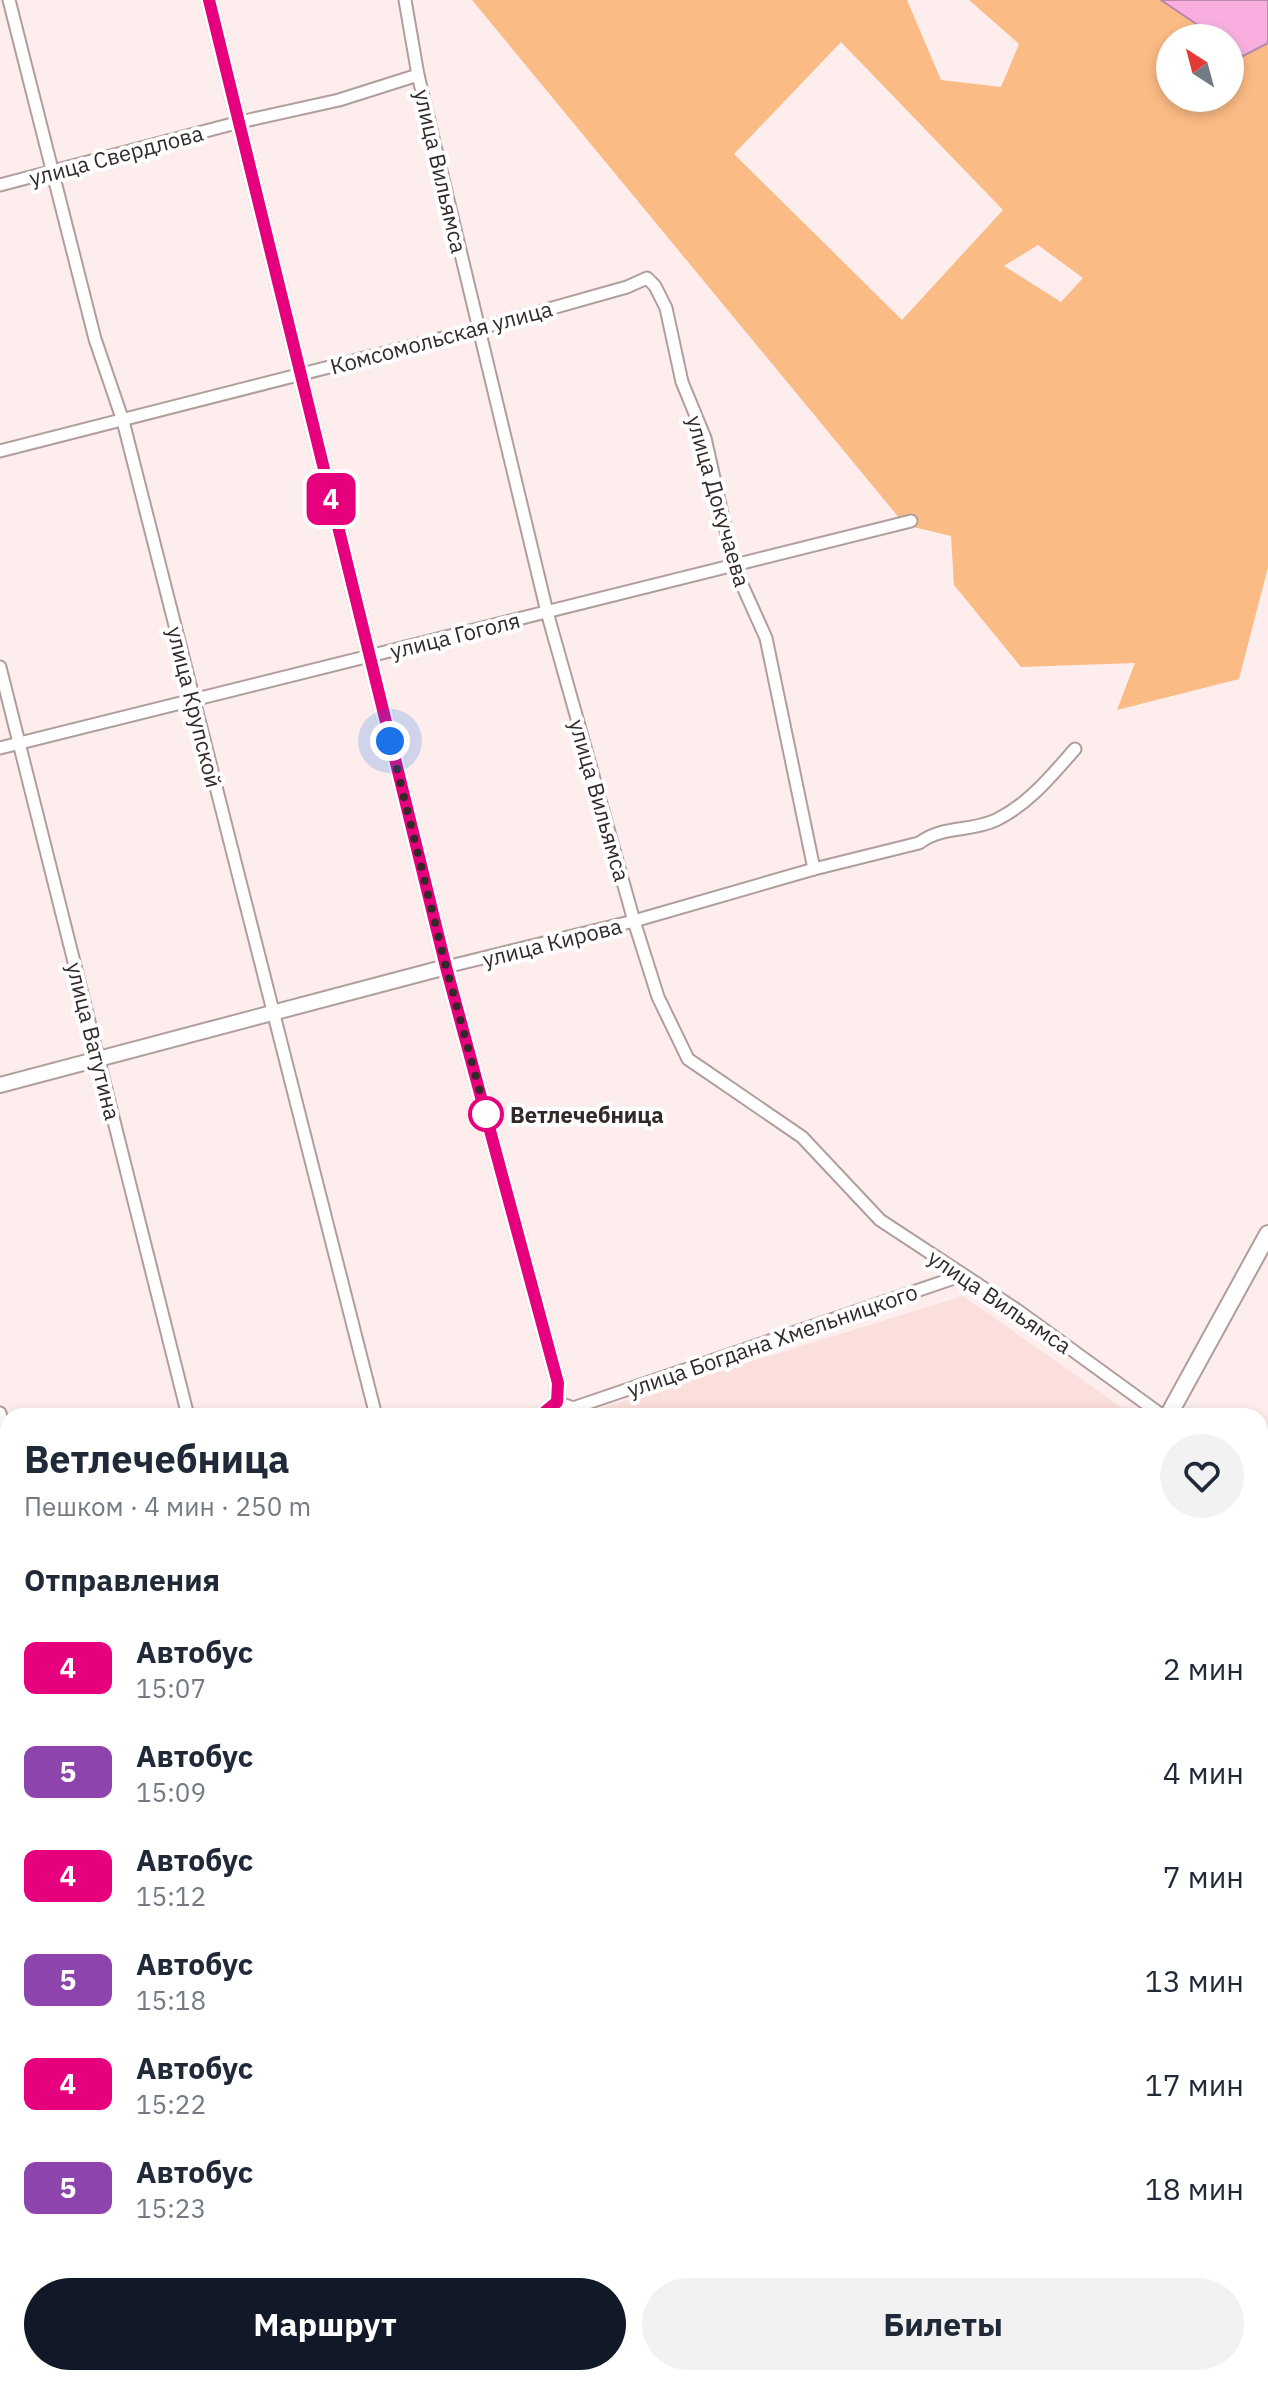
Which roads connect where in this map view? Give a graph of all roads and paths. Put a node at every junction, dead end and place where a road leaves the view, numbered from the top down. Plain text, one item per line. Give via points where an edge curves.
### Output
1 (9, 0) edge
2 (209, 0) edge
3 (405, 0) edge
4 (418, 75) junction
5 (240, 122) junction
6 (52, 173) junction
7 (0, 185) edge
8 (647, 278) joint
9 (478, 329) junction
10 (300, 374) junction
11 (123, 421) junction
12 (0, 451) edge
13 (911, 521) dead end
14 (734, 567) junction
15 (547, 612) junction
16 (369, 656) junction
17 (0, 667) edge
18 (193, 700) junction
19 (20, 743) junction
20 (0, 748) edge
21 (1075, 749) dead end
22 (814, 869) junction
23 (634, 921) junction
24 (446, 967) junction
25 (272, 1011) junction
26 (98, 1059) junction
27 (0, 1085) edge
28 (1268, 1234) edge
29 (963, 1275) junction
30 (557, 1402) junction
31 (186, 1408) edge
32 (374, 1408) edge
33 (550, 1408) edge
34 (568, 1408) edge
35 (587, 1408) edge
36 (1155, 1408) edge
37 (1170, 1408) edge

1 - 6 street, улица Крупской
2 - 5 street
3 - 4 street, улица Вильямса
4 - 5 street, улица Свердлова via 339,100
4 - 9 street, улица Вильямса
5 - 6 street, улица Свердлова
5 - 10 street
6 - 7 street, улица Свердлова
6 - 11 street, улица Крупской via 95,339
8 - 9 street, Комсомольская улица
8 - 14 street, улица Докучаева via 666,308 682,382 705,438
9 - 10 street, Комсомольская улица
9 - 15 street, улица Вильямса
10 - 11 street, Комсомольская улица
10 - 16 street
11 - 12 street, Комсомольская улица
11 - 18 street, улица Крупской
13 - 14 street, улица Гоголя
14 - 15 street, улица Гоголя
14 - 22 street, улица Докучаева via 766,638
15 - 16 street, улица Гоголя
15 - 23 street, улица Вильямса
16 - 18 street, улица Гоголя
16 - 24 street
17 - 19 street, улица Ватутина
18 - 19 street, улица Гоголя
18 - 25 street, улица Крупской
19 - 20 street, улица Гоголя
19 - 26 street, улица Ватутина
21 - 22 street, улица Кирова via 1035,794 995,821 933,832 919,843
22 - 23 street, улица Кирова
23 - 24 street, улица Кирова
23 - 29 street, улица Вильямса via 658,997 688,1059 802,1137 880,1220
24 - 25 street, улица Кирова
24 - 30 street via 558,1383
25 - 26 street, улица Кирова
25 - 32 street, улица Крупской
26 - 27 street, улица Кирова
26 - 31 street, улица Ватутина
28 - 37 main road
29 - 35 street, улица Богдана Хмельницкого
29 - 36 street, улица Вильямса
30 - 33 street
30 - 34 street, улица Богдана Хмельницкого

